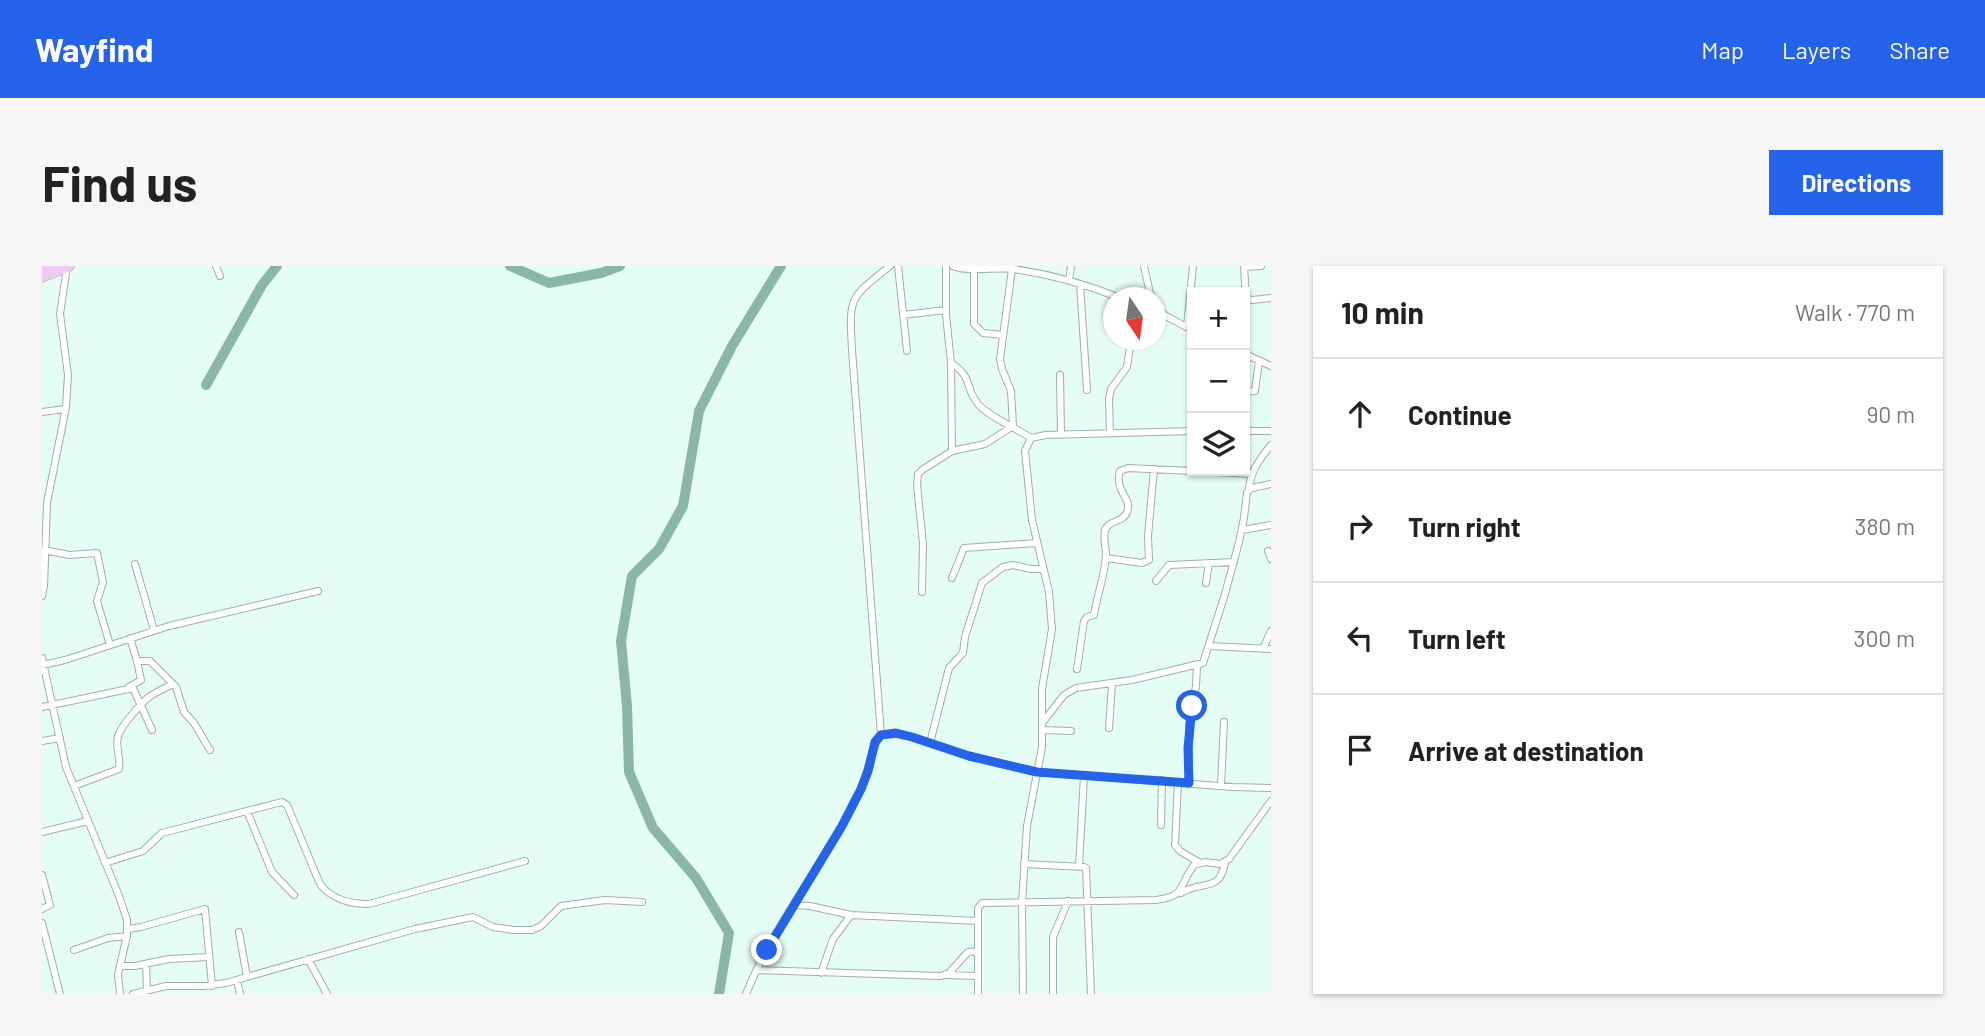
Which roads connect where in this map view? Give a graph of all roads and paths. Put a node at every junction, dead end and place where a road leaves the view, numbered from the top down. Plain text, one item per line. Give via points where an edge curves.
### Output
1 (51, 266) edge
2 (68, 266) edge
3 (216, 266) edge
4 (890, 266) edge
5 (898, 266) edge
6 (946, 266) edge
7 (953, 266) edge
8 (1045, 266) edge
9 (1071, 266) edge
10 (1144, 266) edge
11 (1193, 266) edge
12 (1261, 266) edge
13 (1244, 267) edge
14 (974, 268) junction
15 (1012, 269) junction
16 (42, 270) edge
17 (1042, 275) junction
18 (219, 276) dead end
19 (42, 277) edge
20 (1069, 281) junction
21 (1080, 284) junction
22 (1149, 287) edge
23 (1192, 287) edge
24 (1103, 292) edge
25 (1271, 298) edge
26 (946, 310) junction
27 (903, 315) junction
28 (1166, 316) edge
29 (1187, 327) edge
30 (1003, 335) junction
31 (1130, 350) edge
32 (906, 351) dead end
33 (1250, 356) edge
34 (1259, 360) junction
35 (951, 363) junction
36 (1271, 366) edge
37 (1060, 375) dead end
38 (1087, 390) dead end
39 (1250, 392) edge
40 (66, 408) junction
41 (42, 412) edge
42 (1013, 426) junction
43 (1187, 431) edge
44 (1250, 431) edge
45 (1271, 431) edge
46 (1110, 433) junction
47 (1062, 435) junction
48 (1031, 438) junction
49 (1271, 445) edge
50 (952, 451) junction
51 (1154, 469) junction
52 (1187, 471) edge
53 (1251, 474) joint
54 (1271, 484) edge
55 (1249, 490) junction
56 (1271, 525) edge
57 (1242, 530) junction
58 (1037, 543) junction
59 (44, 550) edge
60 (1268, 551) dead end
61 (1105, 558) junction
62 (1271, 559) edge
63 (1234, 562) junction
64 (1209, 563) junction
65 (135, 564) dead end
66 (1043, 569) junction
67 (952, 578) dead end
68 (1156, 581) dead end
69 (1206, 583) dead end
70 (318, 591) dead end
71 (922, 593) dead end
72 (42, 596) edge
73 (154, 630) junction
74 (1271, 631) edge
75 (130, 638) junction
76 (110, 645) junction
77 (1209, 646) junction
78 (1263, 649) junction
79 (1271, 649) edge
80 (137, 661) junction
81 (43, 662) edge
82 (1197, 666) junction
83 (1077, 669) dead end
84 (1112, 683) junction
85 (173, 684) junction
86 (129, 687) junction
87 (53, 705) junction
88 (141, 705) junction
89 (42, 707) edge
90 (1224, 722) dead end
91 (1043, 726) junction
92 (1108, 728) dead end
93 (152, 730) dead end
94 (1071, 730) dead end
95 (881, 735) junction
96 (60, 738) junction
97 (42, 741) edge
98 (930, 743) junction
99 (210, 750) dead end
100 (1037, 772) junction
101 (1084, 776) junction
102 (1162, 780) junction
103 (1178, 782) junction
104 (1189, 783) junction
105 (74, 786) junction
106 (1221, 786) junction
107 (1271, 788) edge
108 (1271, 801) edge
109 (247, 811) junction
110 (88, 821) junction
111 (1161, 825) dead end
112 (42, 831) edge
113 (525, 861) dead end
114 (104, 863) junction
115 (1200, 863) junction
116 (1225, 863) junction
117 (1024, 864) junction
118 (1079, 866) junction
119 (42, 874) edge
120 (1179, 894) junction
121 (294, 895) dead end
122 (1088, 900) junction
123 (1068, 901) junction
124 (642, 902) dead end
125 (1022, 902) junction
126 (794, 905) junction
127 (42, 909) edge
128 (851, 915) junction
129 (978, 921) junction
130 (42, 923) edge
131 (239, 932) dead end
132 (127, 933) junction
133 (45, 943) edge
134 (74, 950) dead end
135 (978, 951) junction
136 (209, 957) junction
137 (308, 959) junction
138 (146, 964) junction
139 (120, 966) junction
140 (757, 970) junction
141 (821, 972) junction
142 (946, 975) junction
143 (978, 976) junction
144 (247, 977) junction
145 (237, 980) junction
146 (212, 986) junction
147 (147, 990) junction
148 (60, 994) edge
149 (120, 994) edge
150 (133, 994) edge
151 (240, 994) edge
152 (327, 994) edge
153 (746, 994) edge
154 (978, 994) edge
155 (1023, 994) edge
156 (1054, 994) edge
157 (1091, 994) edge

1 - 16 main road
2 - 19 main road
2 - 40 street via 60,314 68,366
3 - 18 street
4 - 95 street via 858,292 851,309
5 - 27 street
6 - 26 street
7 - 14 street
8 - 17 street
9 - 20 street
10 - 22 street
11 - 23 street
12 - 13 street
13 - 25 street via 1246,298
14 - 15 street
14 - 30 street via 974,324 983,332
15 - 17 street
15 - 30 street
17 - 20 street
20 - 21 street
21 - 24 street
21 - 38 street
26 - 27 street
26 - 35 street
27 - 32 street
28 - 29 street
30 - 42 street via 1000,359 1011,391
31 - 46 street via 1127,367 1111,389
33 - 34 street
34 - 36 street
34 - 39 street via 1256,389
35 - 42 street via 965,373 977,404
35 - 50 street
37 - 47 street
40 - 41 street
40 - 59 street via 47,503
42 - 48 street
42 - 50 street via 985,444
43 - 46 street
44 - 45 street
46 - 47 street
47 - 48 street
48 - 58 street via 1025,450
49 - 53 street
50 - 71 street via 922,470 917,479
51 - 52 street
51 - 61 street via 1149,560
51 - 61 street via 1120,471 1119,487 1128,500 1128,510 1105,531
53 - 55 street
54 - 55 street
55 - 57 street
56 - 57 street
57 - 63 street
58 - 66 street
58 - 67 street via 964,548
59 - 72 street
59 - 76 street via 69,555 97,553 103,582 97,601
60 - 62 street
61 - 83 street via 1094,615 1084,621
63 - 64 street
63 - 77 street
64 - 68 street via 1169,565
64 - 69 street
65 - 73 street
66 - 91 street via 1052,612 1042,689
66 - 98 street via 1003,567 982,583 963,653 949,668
70 - 73 street
73 - 75 street
74 - 78 street
75 - 76 street
75 - 80 street
76 - 81 street
77 - 78 street
77 - 82 street via 1205,660
78 - 79 street
80 - 85 street via 150,661
80 - 86 street via 141,680
81 - 87 street
82 - 84 street
82 - 104 street via 1189,724
84 - 91 street via 1070,691
84 - 92 street
85 - 88 street
85 - 99 street via 184,712
86 - 87 street
86 - 88 street
87 - 89 street
87 - 96 street
88 - 93 street
88 - 105 street via 118,735 119,769
90 - 106 street
91 - 94 street
91 - 100 street
95 - 98 street via 896,733
95 - 126 street via 849,812
96 - 97 street
96 - 105 street
98 - 100 street
100 - 101 street
100 - 117 street
101 - 102 street
101 - 118 street
102 - 103 street
102 - 111 street
103 - 104 street
103 - 115 street via 1175,845
104 - 106 street
105 - 110 street
106 - 107 street
108 - 116 street
109 - 113 street via 285,803 320,884 326,892 360,904
109 - 114 street via 162,833 143,851
109 - 121 street via 272,872
110 - 112 street
110 - 114 street
114 - 132 street via 122,903
115 - 116 street
115 - 120 street via 1191,869
116 - 120 street via 1219,880
117 - 118 street
117 - 125 street
118 - 122 street via 1087,872
119 - 127 street via 50,905
120 - 122 street via 1156,900
122 - 123 street
122 - 157 street
123 - 125 street
123 - 156 street via 1053,937
124 - 137 street via 605,900 561,906 532,930 493,927 473,917
125 - 129 street via 979,904
125 - 155 street
126 - 128 street
126 - 140 street
128 - 129 street
128 - 141 street via 833,939
129 - 135 street
130 - 133 street
131 - 144 street
132 - 134 street
132 - 136 street via 205,909
132 - 139 street
133 - 148 street
135 - 142 street via 968,952
135 - 143 street
136 - 138 street
136 - 146 street
137 - 144 street
137 - 152 street
138 - 139 street
138 - 147 street
139 - 149 street
140 - 141 street
140 - 153 street
141 - 142 street
142 - 143 street
143 - 154 street
144 - 145 street
145 - 146 street
145 - 151 street
146 - 147 street
147 - 150 street

